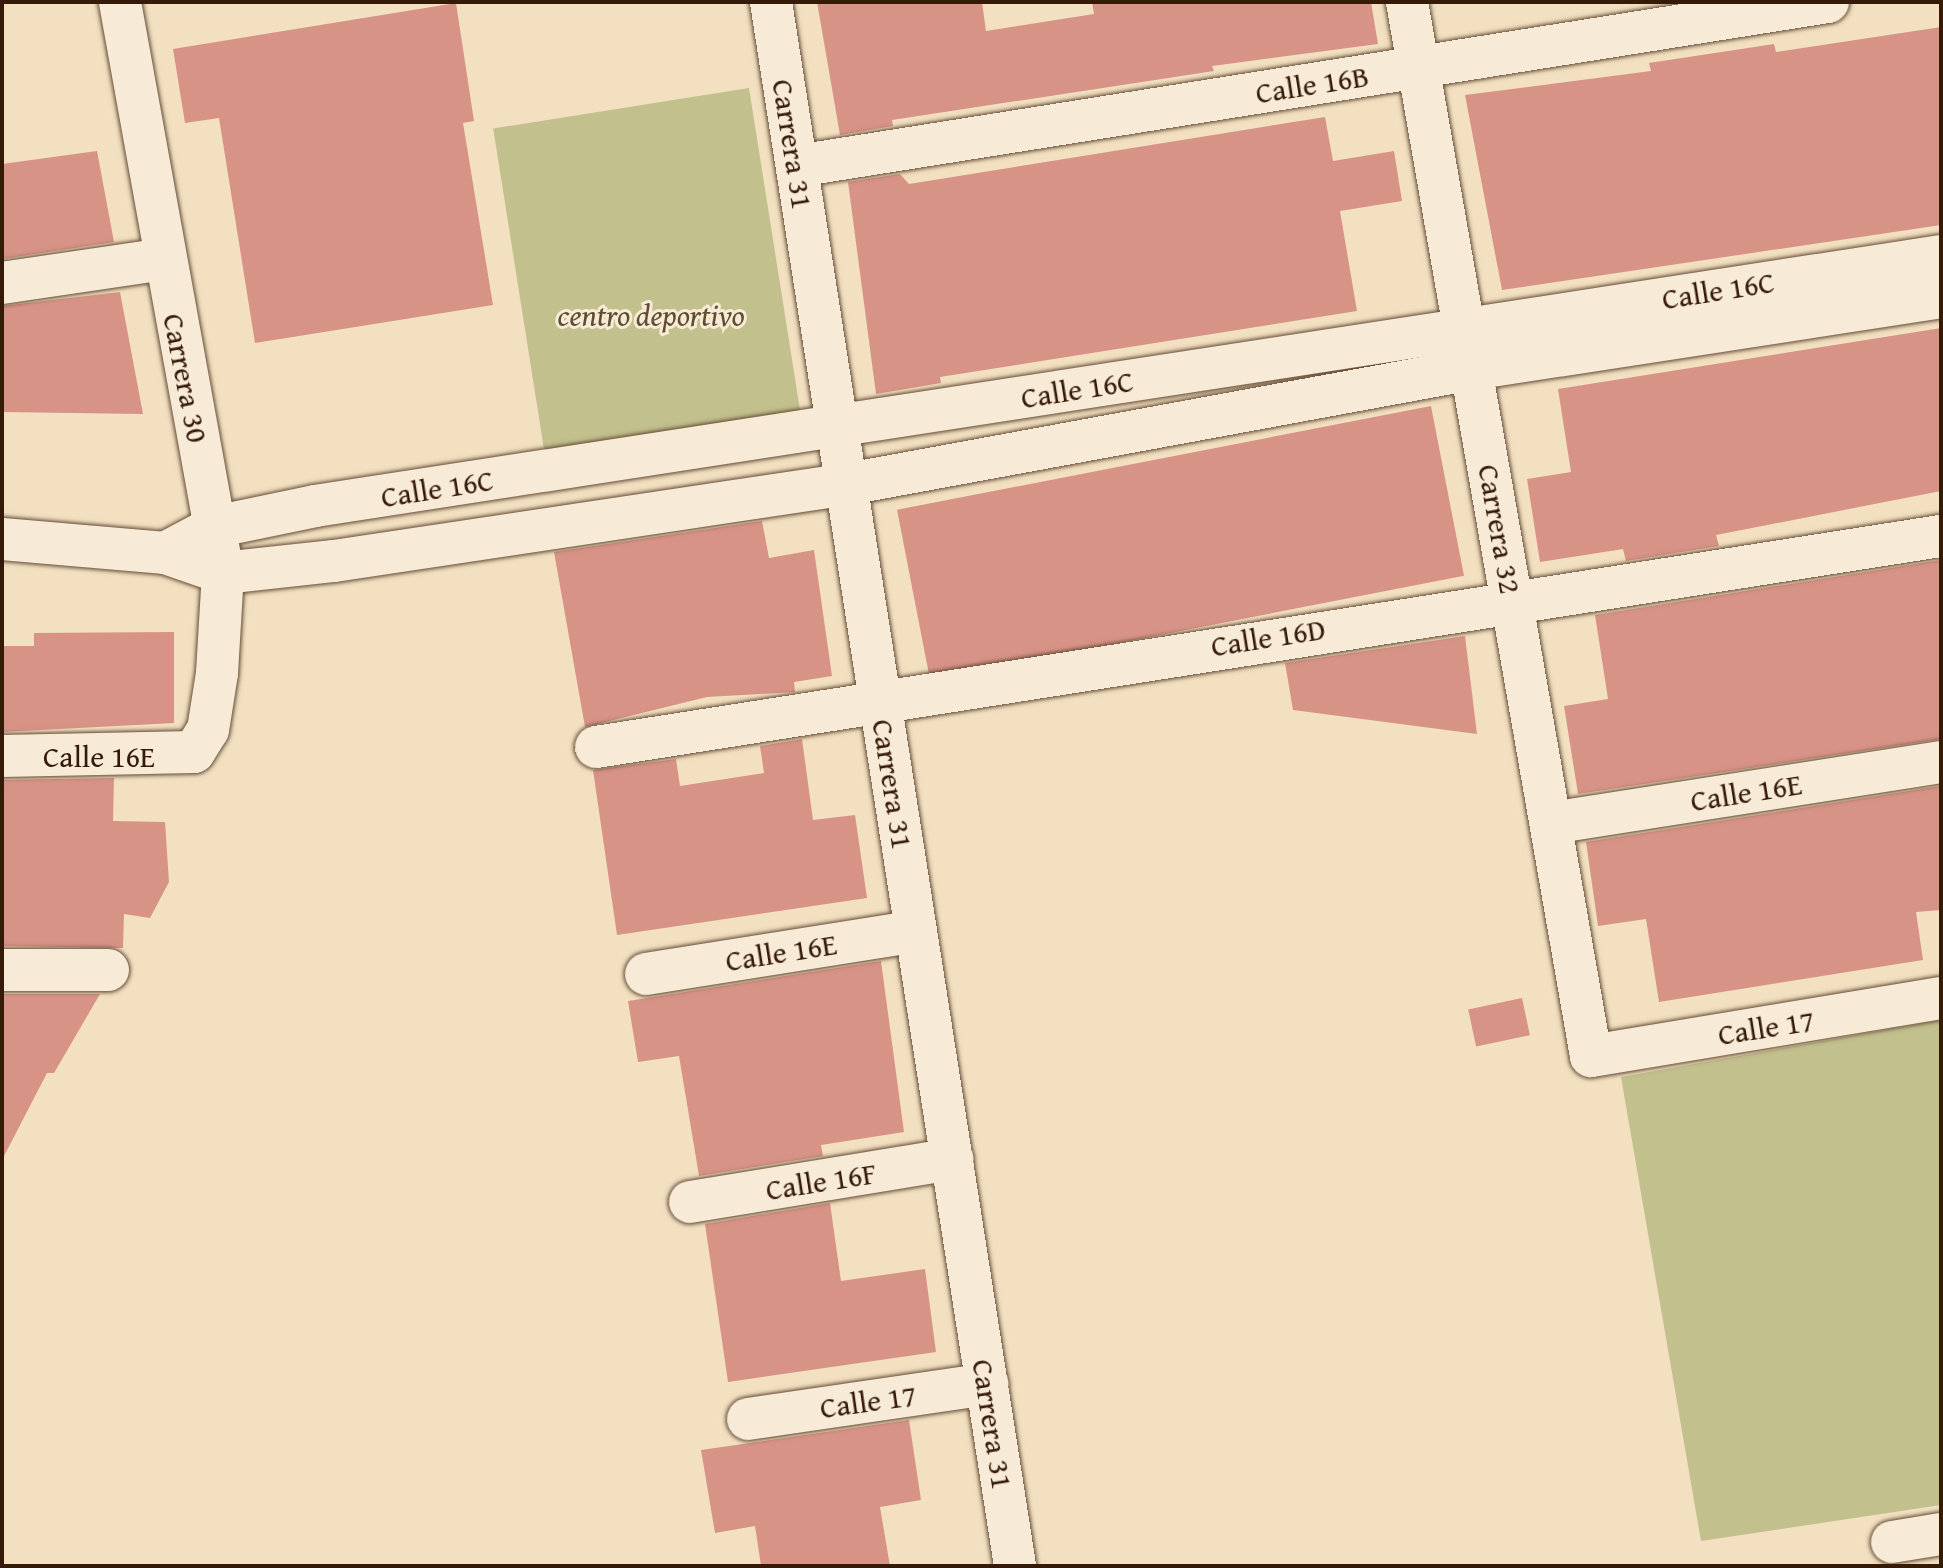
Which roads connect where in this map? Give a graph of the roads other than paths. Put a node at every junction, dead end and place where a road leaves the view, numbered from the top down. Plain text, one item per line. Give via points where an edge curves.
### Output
1 (120, 2) edge
2 (771, 2) edge
3 (1407, 2) edge
4 (1828, 2) edge
5 (1419, 66) junction
6 (797, 166) junction
7 (1941, 256) edge
8 (164, 259) junction
9 (2, 283) edge
10 (1941, 297) edge
11 (1467, 350) junction
12 (834, 427) junction
13 (848, 484) junction
14 (214, 527) junction
15 (1941, 536) edge
16 (2, 539) edge
17 (165, 553) junction
18 (223, 573) junction
19 (1511, 598) junction
20 (880, 699) junction
21 (596, 747) dead end
22 (194, 752) joint
23 (2, 756) edge
24 (1941, 762) edge
25 (1551, 823) junction
26 (916, 931) junction
27 (2, 970) edge
28 (108, 970) dead end
29 (646, 974) dead end
30 (1941, 998) edge
31 (1591, 1056) joint
32 (952, 1159) junction
33 (690, 1202) dead end
34 (987, 1384) junction
35 (748, 1419) dead end
36 (1941, 1534) edge
37 (1892, 1542) dead end
38 (1015, 1566) edge

1 - 8 street, Carrera 30
2 - 6 street, Carrera 31
3 - 5 street, Carrera 32
4 - 5 street, Calle 16B
5 - 6 street, Calle 16B
5 - 11 street, Carrera 32
6 - 12 street, Carrera 31
7 - 11 street, Calle 16C
8 - 9 street
8 - 14 street, Carrera 30
10 - 11 street, Calle 16C
11 - 12 street, Calle 16C
11 - 13 street, Calle 16C
11 - 19 street, Carrera 32
12 - 13 street, Carrera 31
12 - 14 street, Calle 16C
13 - 18 street, Calle 16C
13 - 20 street, Carrera 31
14 - 17 street, Calle 16C
14 - 18 street, Carrera 30
15 - 19 street, Calle 16D
16 - 17 street
17 - 18 street
18 - 22 street, Carrera 30 via 210,716
19 - 20 street, Calle 16D
19 - 25 street, Carrera 32
20 - 21 street, Calle 16D
20 - 26 street, Carrera 31
22 - 23 street, Calle 16E
24 - 25 street, Calle 16E
25 - 31 street, Carrera 32
26 - 29 street, Calle 16E
26 - 32 street, Carrera 31
27 - 28 street
30 - 31 street, Calle 17
32 - 33 street, Calle 16F
32 - 34 street, Carrera 31
34 - 35 street, Calle 17
34 - 38 street, Carrera 31
36 - 37 street

